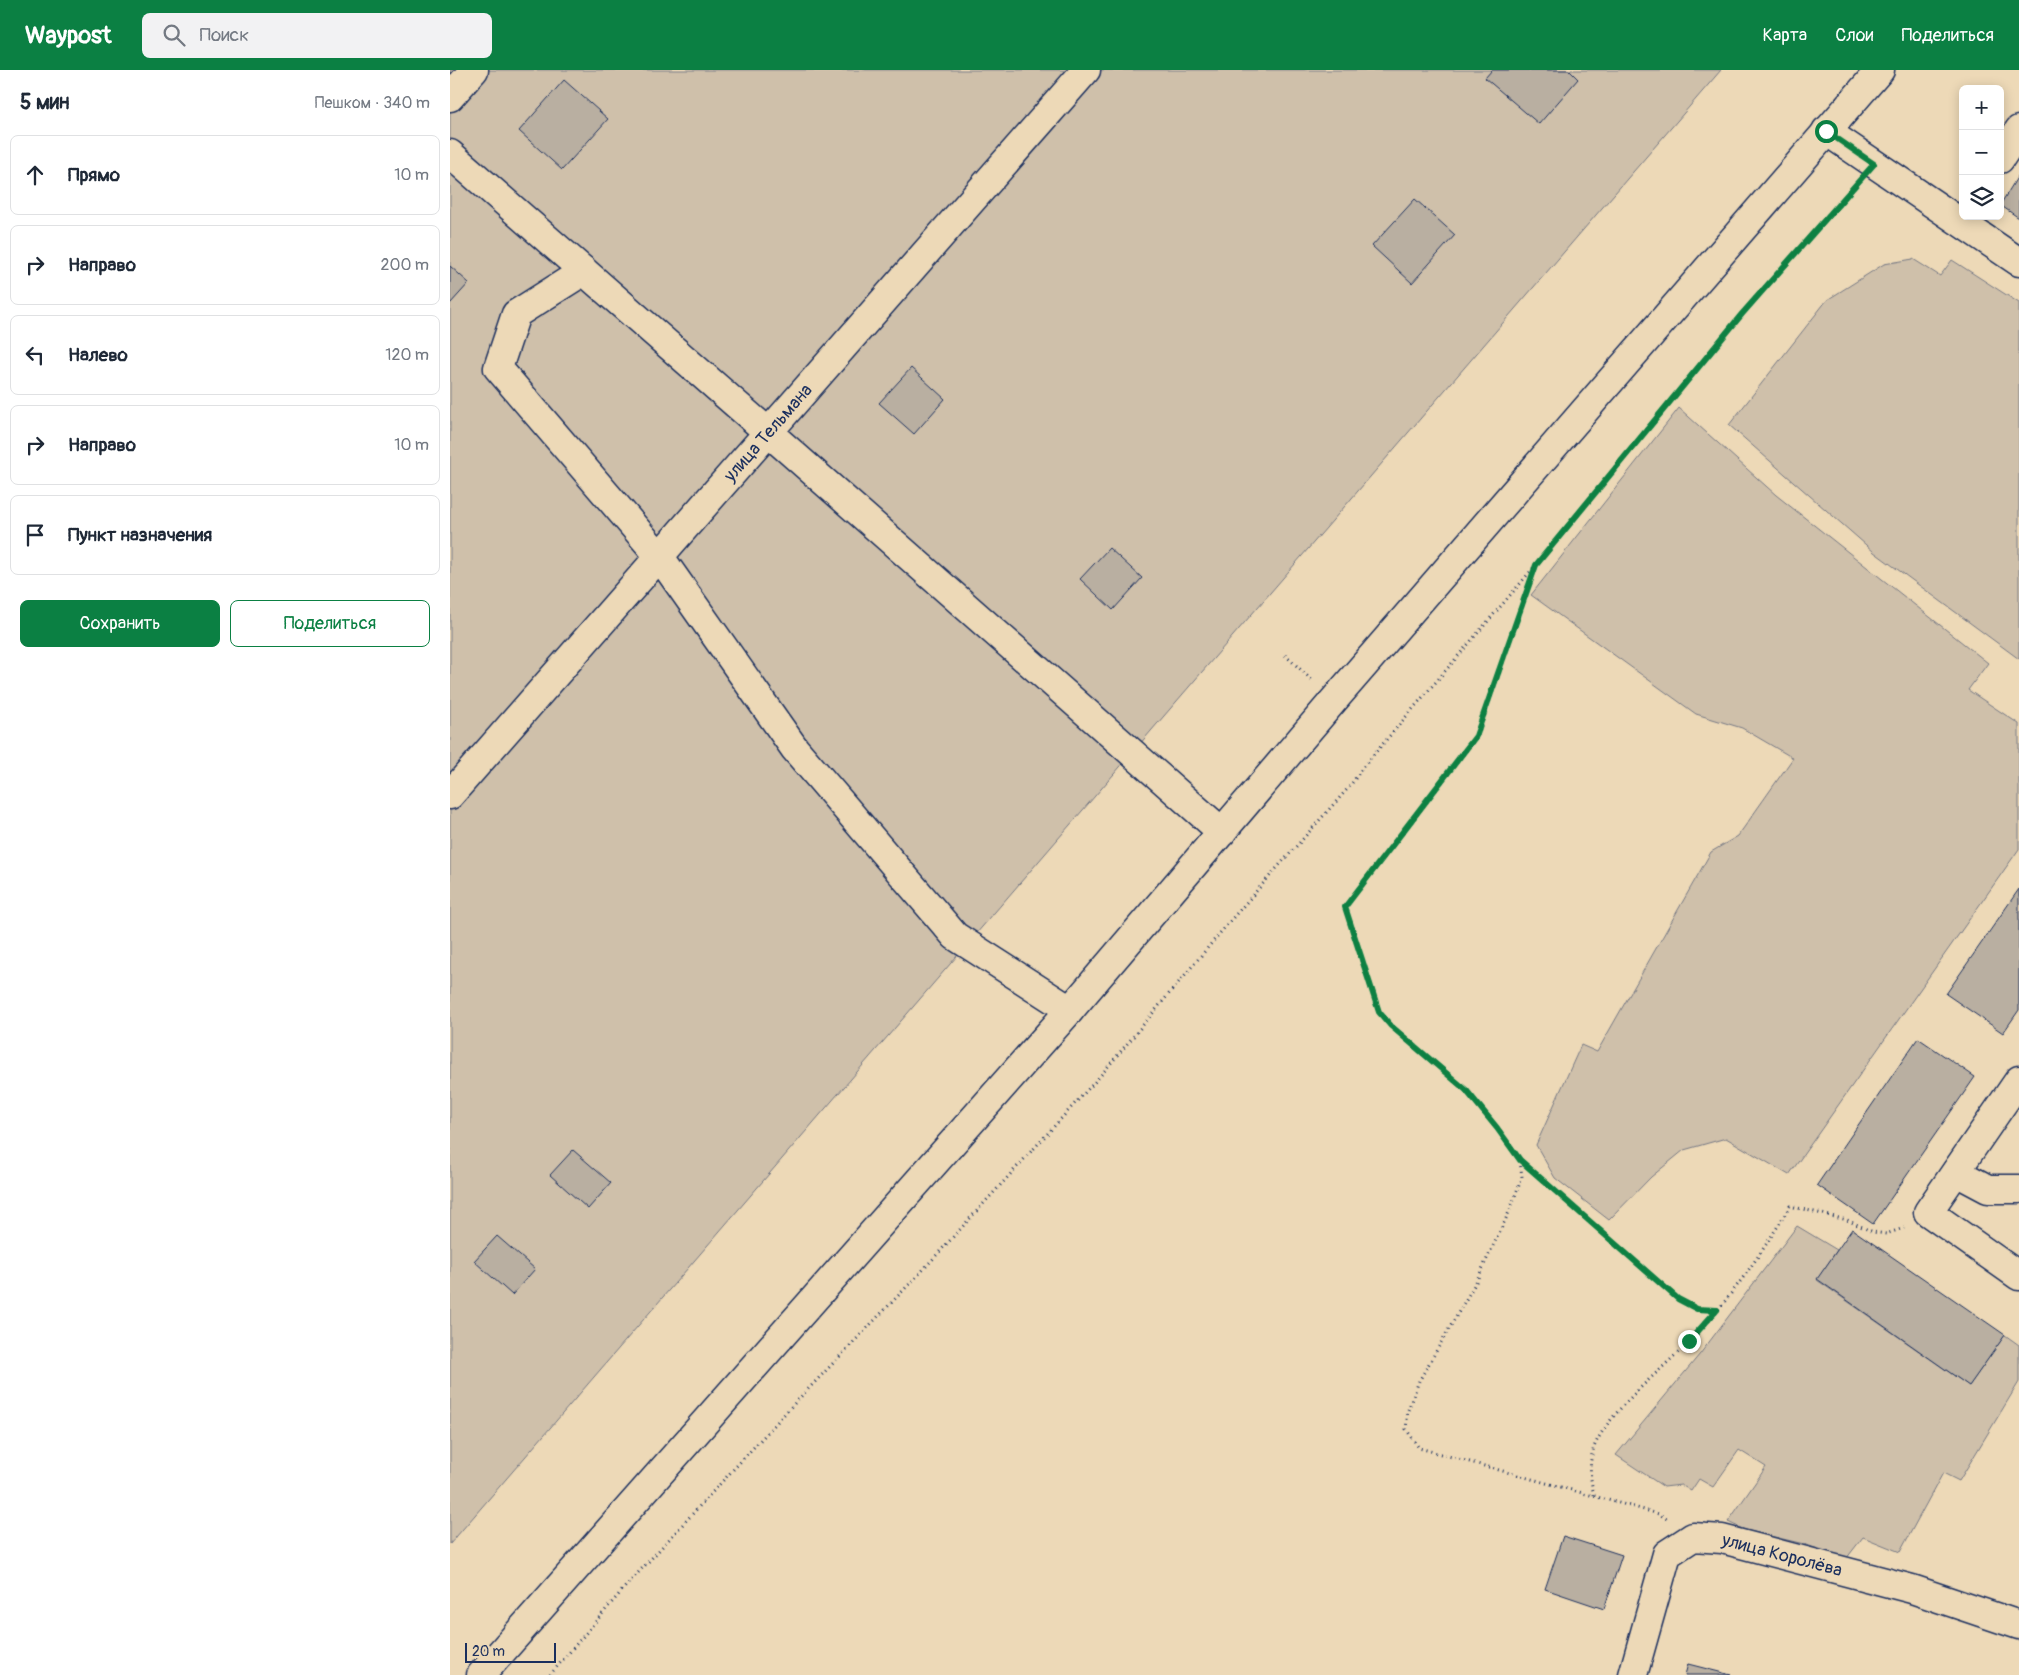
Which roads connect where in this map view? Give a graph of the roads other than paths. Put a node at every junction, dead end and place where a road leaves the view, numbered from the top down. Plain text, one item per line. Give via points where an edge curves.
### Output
1 (474, 70) edge
2 (1086, 70) edge
3 (1880, 70) edge
4 (450, 97) edge
5 (2019, 130) edge
6 (1826, 131) junction
7 (2004, 153) edge
8 (450, 154) edge
9 (1959, 218) edge
10 (1962, 220) edge
11 (2019, 262) edge
12 (584, 271) junction
13 (768, 432) junction
14 (660, 557) junction
15 (450, 795) edge
16 (1222, 832) junction
17 (1070, 1010) junction
18 (2019, 1080) edge
19 (1956, 1172) junction
20 (2019, 1189) edge
21 (2019, 1276) edge
22 (2019, 1625) edge
23 (481, 1675) edge
24 (1632, 1675) edge

1 - 4 street
2 - 13 street, улица Тельмана
3 - 6 street
5 - 7 street
6 - 9 street
6 - 16 street
8 - 12 street
10 - 11 street
12 - 13 street
12 - 14 street via 516,314 498,368
13 - 14 street, улица Тельмана
13 - 16 street
14 - 15 street, улица Тельмана
14 - 17 street via 795,749 955,936
16 - 17 street
17 - 23 street
18 - 19 street
19 - 20 street via 1988,1189
19 - 21 street via 1928,1212
22 - 24 street, улица Королёва via 1912,1589 1722,1539 1693,1537 1667,1554

